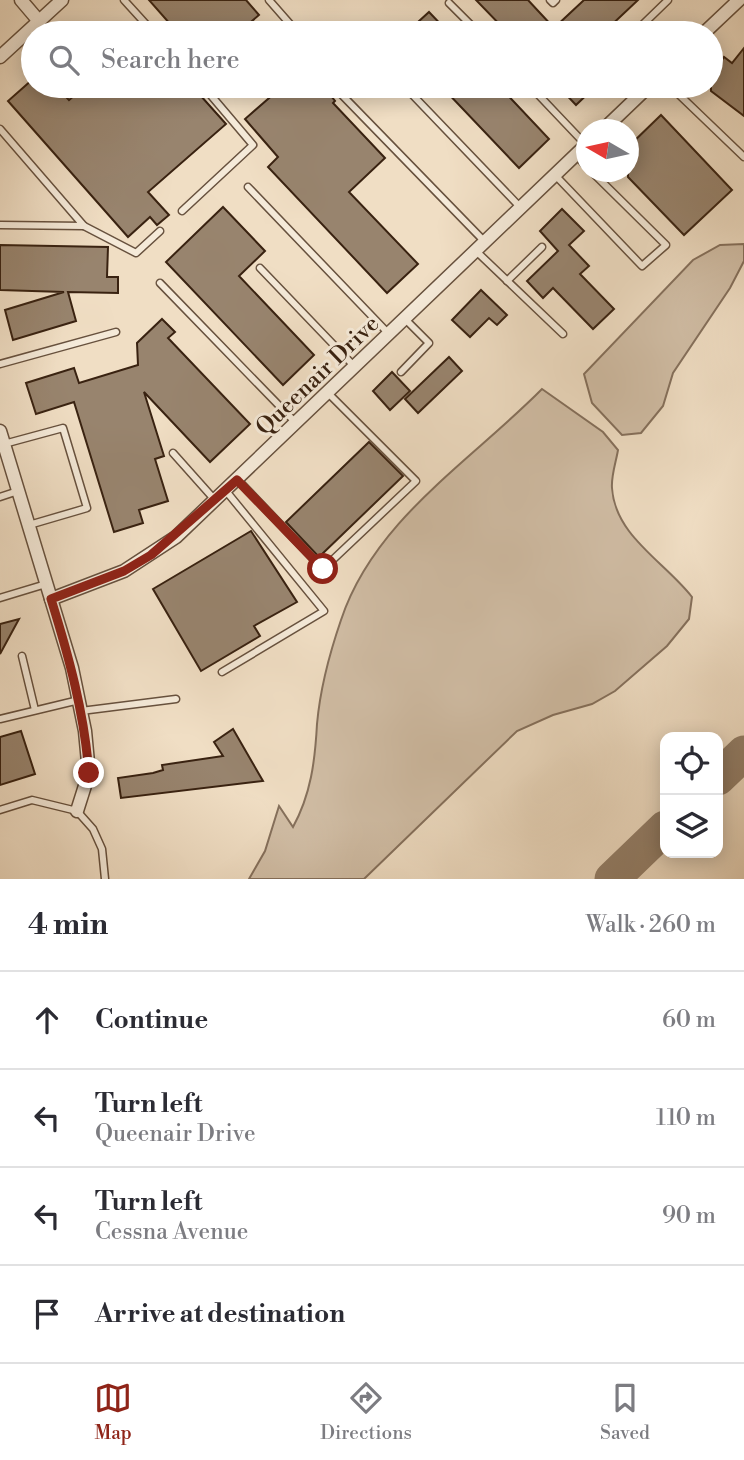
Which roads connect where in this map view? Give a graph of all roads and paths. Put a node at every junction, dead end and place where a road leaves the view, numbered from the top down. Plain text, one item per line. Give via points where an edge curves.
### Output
1 (21, 0) edge
2 (62, 0) edge
3 (124, 0) edge
4 (269, 0) edge
5 (550, 0) edge
6 (556, 0) edge
7 (667, 0) edge
8 (738, 0) edge
9 (449, 3) dead end
10 (744, 4) edge
11 (38, 20) joint
12 (143, 21) edge
13 (287, 21) edge
14 (467, 21) edge
15 (646, 21) edge
16 (716, 21) edge
17 (21, 35) edge
18 (2, 52) edge
19 (213, 98) edge
20 (345, 98) edge
21 (416, 98) edge
22 (541, 98) edge
23 (633, 98) edge
24 (683, 98) edge
25 (613, 119) edge
26 (0, 129) edge
27 (576, 134) edge
28 (576, 155) edge
29 (744, 157) edge
30 (555, 175) junction
31 (602, 182) edge
32 (248, 187) dead end
33 (521, 208) junction
34 (182, 211) dead end
35 (0, 225) edge
36 (84, 226) junction
37 (160, 231) dead end
38 (480, 247) junction
39 (542, 247) dead end
40 (260, 268) dead end
41 (507, 281) junction
42 (160, 283) dead end
43 (405, 320) junction
44 (116, 332) dead end
45 (390, 334) junction
46 (563, 334) dead end
47 (0, 365) edge
48 (355, 367) junction
49 (401, 372) dead end
50 (328, 393) junction
51 (297, 423) junction
52 (0, 431) edge
53 (4, 444) junction
54 (173, 453) dead end
55 (237, 480) junction
56 (18, 491) junction
57 (0, 496) edge
58 (221, 496) junction
59 (28, 525) junction
60 (46, 584) junction
61 (0, 598) edge
62 (51, 599) junction
63 (22, 656) dead end
64 (222, 672) dead end
65 (176, 699) dead end
66 (80, 705) junction
67 (35, 710) junction
68 (0, 719) edge
69 (0, 810) edge
70 (77, 811) junction
71 (105, 879) edge

1 - 11 street
2 - 11 street
3 - 12 lane
4 - 13 lane
5 - 6 lane
7 - 15 lane
8 - 10 street
8 - 16 street
9 - 14 lane
17 - 18 street
19 - 34 lane via 253,145
20 - 38 lane
21 - 33 lane
22 - 27 lane
23 - 25 street
24 - 29 lane
26 - 36 lane
28 - 30 street, Queenair Drive
30 - 31 lane via 642,266 666,245
30 - 33 street, Queenair Drive
32 - 45 lane
33 - 38 street, Queenair Drive
35 - 36 lane
36 - 37 lane via 136,253
38 - 41 lane
38 - 43 street, Queenair Drive
39 - 41 lane
40 - 48 lane
41 - 46 lane
42 - 51 lane
43 - 45 street, Queenair Drive
43 - 49 lane via 429,344
44 - 47 lane
45 - 48 street, Queenair Drive
48 - 50 street, Queenair Drive
50 - 51 street, Queenair Drive
50 - 55 lane via 416,481 323,569
51 - 55 street, Queenair Drive
52 - 53 street
53 - 56 street
53 - 59 lane via 63,428 88,508
54 - 58 lane
55 - 58 street, Queenair Drive
56 - 57 lane
56 - 59 street
58 - 62 street, Queenair Drive via 151,555 124,571
58 - 64 lane via 324,611
59 - 60 street
60 - 61 lane
60 - 62 street
62 - 66 street
63 - 67 lane
65 - 66 lane
66 - 67 lane
66 - 70 street via 89,773
67 - 68 lane
69 - 70 lane via 32,800
70 - 71 lane via 102,849

